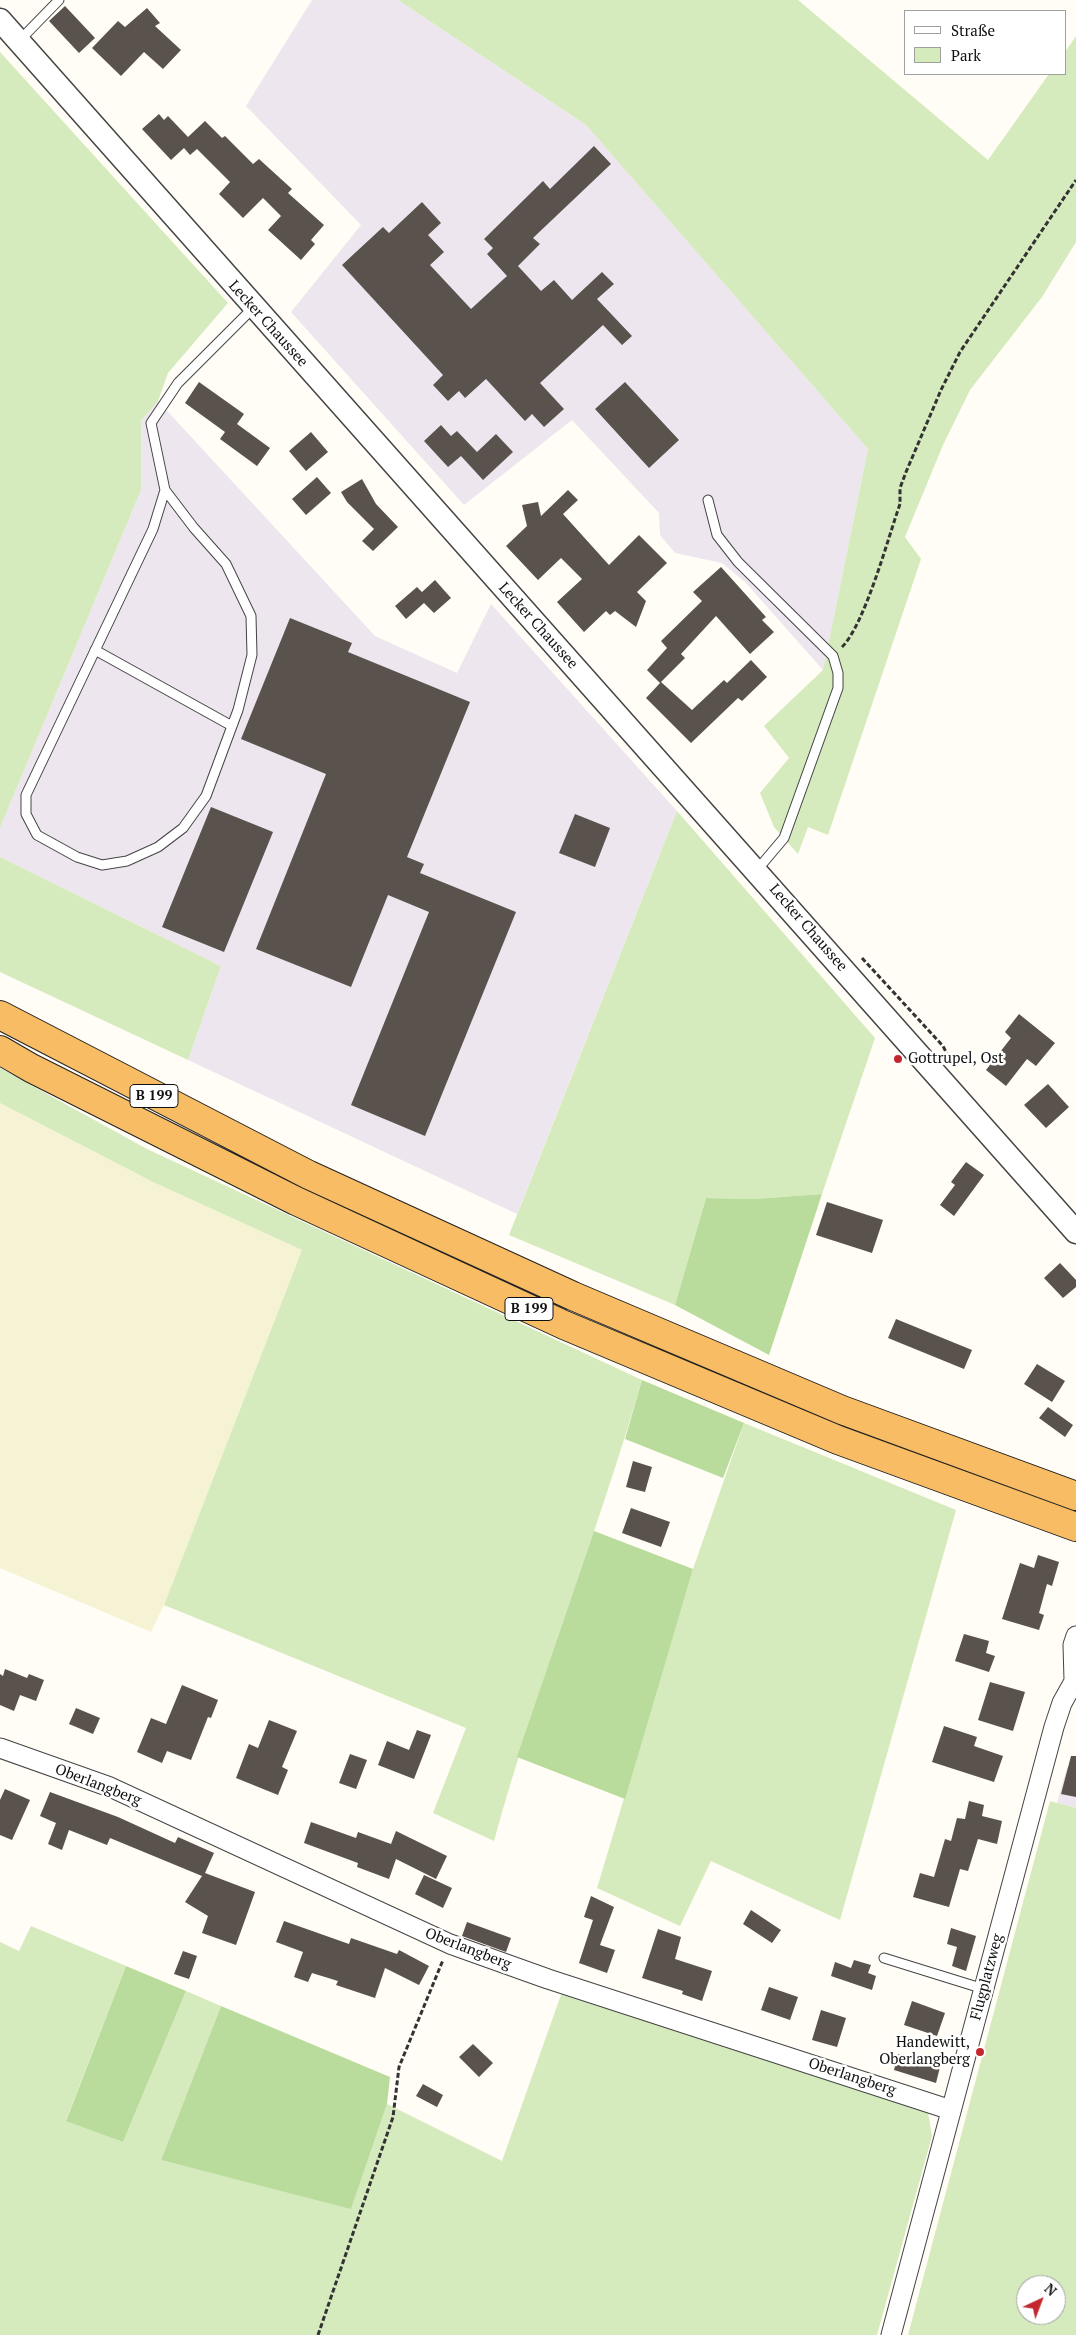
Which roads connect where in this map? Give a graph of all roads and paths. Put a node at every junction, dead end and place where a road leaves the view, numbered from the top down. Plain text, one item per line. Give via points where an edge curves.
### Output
1 (59, 0) edge
2 (0, 20) edge
3 (19, 41) junction
4 (1076, 180) edge
5 (254, 308) junction
6 (165, 490) junction
7 (708, 500) dead end
8 (95, 650) junction
9 (833, 656) junction
10 (232, 726) junction
11 (757, 870) junction
12 (0, 1016) edge
13 (0, 1050) edge
14 (1076, 1232) edge
15 (1076, 1496) edge
16 (1076, 1527) edge
17 (1076, 1636) edge
18 (1075, 1679) edge
19 (0, 1748) edge
20 (450, 1944) junction
21 (884, 1958) dead end
22 (984, 1989) junction
23 (951, 2110) junction
24 (318, 2335) edge
25 (891, 2335) edge

1 - 3 lane
2 - 3 street, Lecker Chaussee
3 - 5 street, Lecker Chaussee
4 - 9 path via 983,316 948,375 900,488 900,504 852,637
5 - 6 lane via 178,383 152,423
5 - 11 street, Lecker Chaussee
6 - 8 lane via 153,529
6 - 10 lane via 226,564 251,616 252,655
7 - 9 lane via 717,535 738,562
8 - 10 lane
8 - 10 lane via 26,795 26,814 37,835 77,857 102,865 128,860 158,847 183,828 206,796
9 - 11 lane via 838,688 804,784 784,838
11 - 14 street, Lecker Chaussee
12 - 15 highway, B 199 via 309,1175 573,1296 842,1410
13 - 16 highway, B 199 via 296,1201 564,1325 838,1440
17 - 18 street, Flugplatzweg via 1073,1645
18 - 22 street, Flugplatzweg via 1054,1727
19 - 20 street, Oberlangberg via 110,1787
20 - 23 street, Oberlangberg
20 - 24 path via 399,2068 392,2117
21 - 22 lane
22 - 23 street, Flugplatzweg
23 - 25 street, Flugplatzweg

